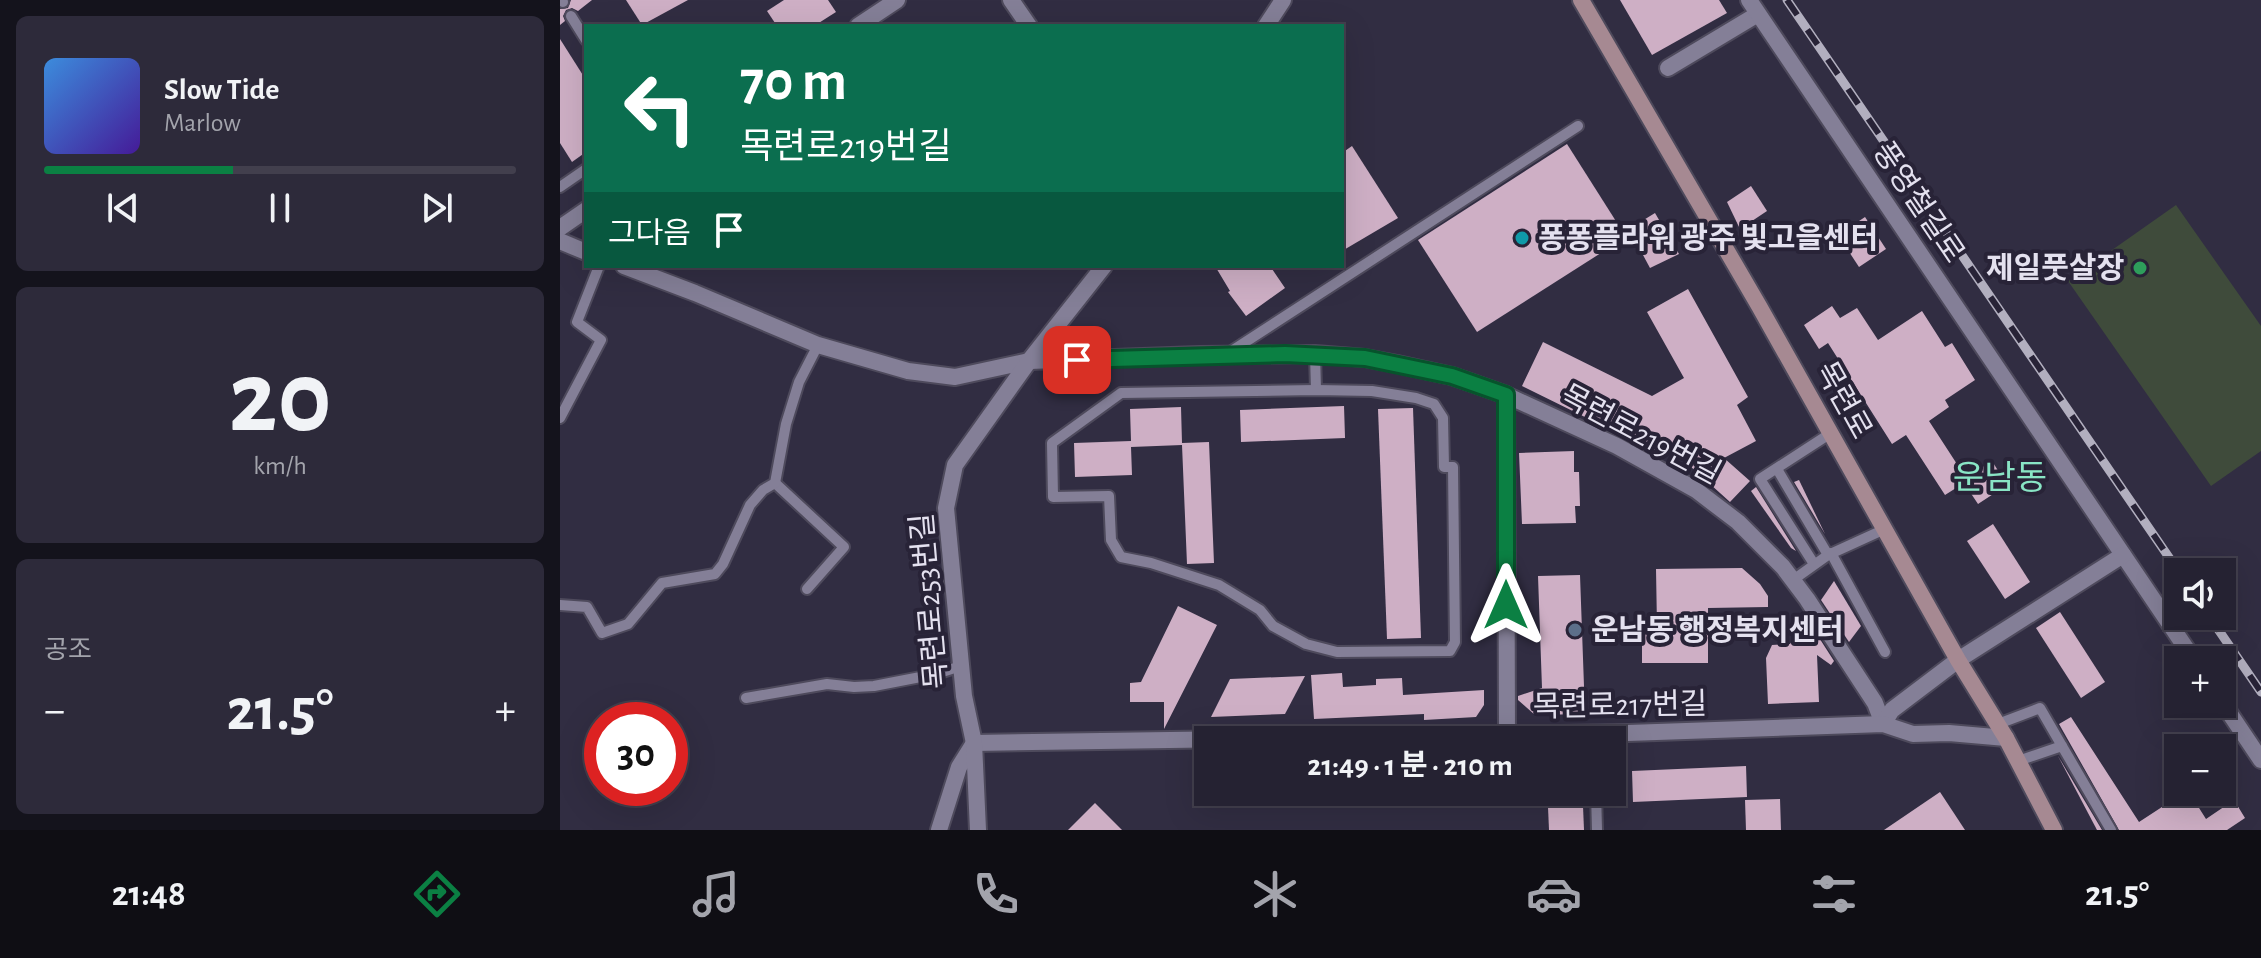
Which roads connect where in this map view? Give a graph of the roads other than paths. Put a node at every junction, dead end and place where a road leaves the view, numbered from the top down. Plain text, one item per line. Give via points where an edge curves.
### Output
1 (897, 0) edge
2 (1011, 0) edge
3 (1283, 0) edge
4 (1581, 0) edge
5 (1753, 7) edge
6 (571, 16) dead end
7 (861, 24) edge
8 (1028, 24) edge
9 (1267, 24) edge
10 (584, 37) edge
11 (1668, 68) dead end
12 (1578, 126) dead end
13 (584, 170) edge
14 (560, 187) edge
15 (584, 211) edge
16 (560, 228) edge
17 (560, 241) edge
18 (584, 251) edge
19 (598, 268) edge
20 (629, 268) edge
21 (1102, 268) edge
22 (818, 345) junction
23 (1315, 354) junction
24 (1225, 355) junction
25 (1029, 361) junction
26 (1316, 390) junction
27 (1506, 395) junction
28 (560, 418) edge
29 (1831, 433) junction
30 (1777, 469) junction
31 (775, 483) junction
32 (1885, 529) junction
33 (1830, 554) junction
34 (2123, 555) junction
35 (1814, 564) junction
36 (1793, 580) junction
37 (807, 589) dead end
38 (560, 605) edge
39 (2185, 646) edge
40 (1885, 652) dead end
41 (1958, 660) junction
42 (961, 666) junction
43 (746, 698) dead end
44 (2233, 718) edge
45 (1883, 724) junction
46 (1507, 726) edge
47 (2002, 731) junction
48 (1626, 736) edge
49 (1194, 739) edge
50 (974, 743) junction
51 (2062, 746) junction
52 (2261, 760) edge
53 (2018, 761) junction
54 (1596, 806) edge
55 (939, 830) edge
56 (978, 830) edge
57 (1597, 830) edge
58 (2054, 830) edge
59 (2111, 830) edge

1 - 7 street
2 - 8 street
3 - 9 street
4 - 29 main road, 목련로
5 - 11 street
5 - 34 street, 풍영철길로
6 - 10 lane
12 - 24 lane
13 - 14 lane
15 - 16 street
17 - 18 street
19 - 28 lane via 577,322 601,340
20 - 22 street, 목련로219번길
21 - 25 street, 목련로253번길
22 - 25 street, 목련로219번길 via 908,371 955,377
22 - 31 lane via 799,382
23 - 24 street, 목련로219번길
23 - 26 lane
23 - 27 street, 목련로219번길 via 1397,364
24 - 25 street, 목련로219번길
25 - 42 street, 목련로253번길 via 955,465 946,508
26 - 26 lane via 1121,393 1052,443 1053,497 1109,496 1111,540 1121,557 1219,585 1306,644 1337,652 1450,651 1455,642 1453,467 1444,467 1443,418 1434,404 1416,398
27 - 36 street, 목련로219번길 via 1617,446 1696,490 1738,522
27 - 46 street
29 - 30 lane
29 - 32 main road, 목련로
30 - 33 lane
30 - 35 lane via 1760,479
31 - 37 lane via 844,547
31 - 38 lane via 750,505 715,574 662,583 628,624 602,633 587,607
32 - 33 lane
32 - 41 main road, 목련로
33 - 35 lane
33 - 40 lane
34 - 39 street, 풍영철길로
34 - 41 street
35 - 36 lane
36 - 45 street, 목련로219번길 via 1875,703
41 - 45 street via 1892,710
41 - 47 main road, 목련로
42 - 43 lane via 874,686 827,684
42 - 50 street, 목련로253번길
44 - 52 street
45 - 47 street, 목련로217번길 via 1913,734
45 - 48 street, 목련로217번길
47 - 51 lane via 2040,708
47 - 53 main road, 목련로
49 - 50 street, 목련로217번길
50 - 55 street via 959,767
50 - 56 street, 목련로253번길
51 - 53 lane
51 - 59 lane
53 - 58 main road, 목련로
54 - 57 lane

